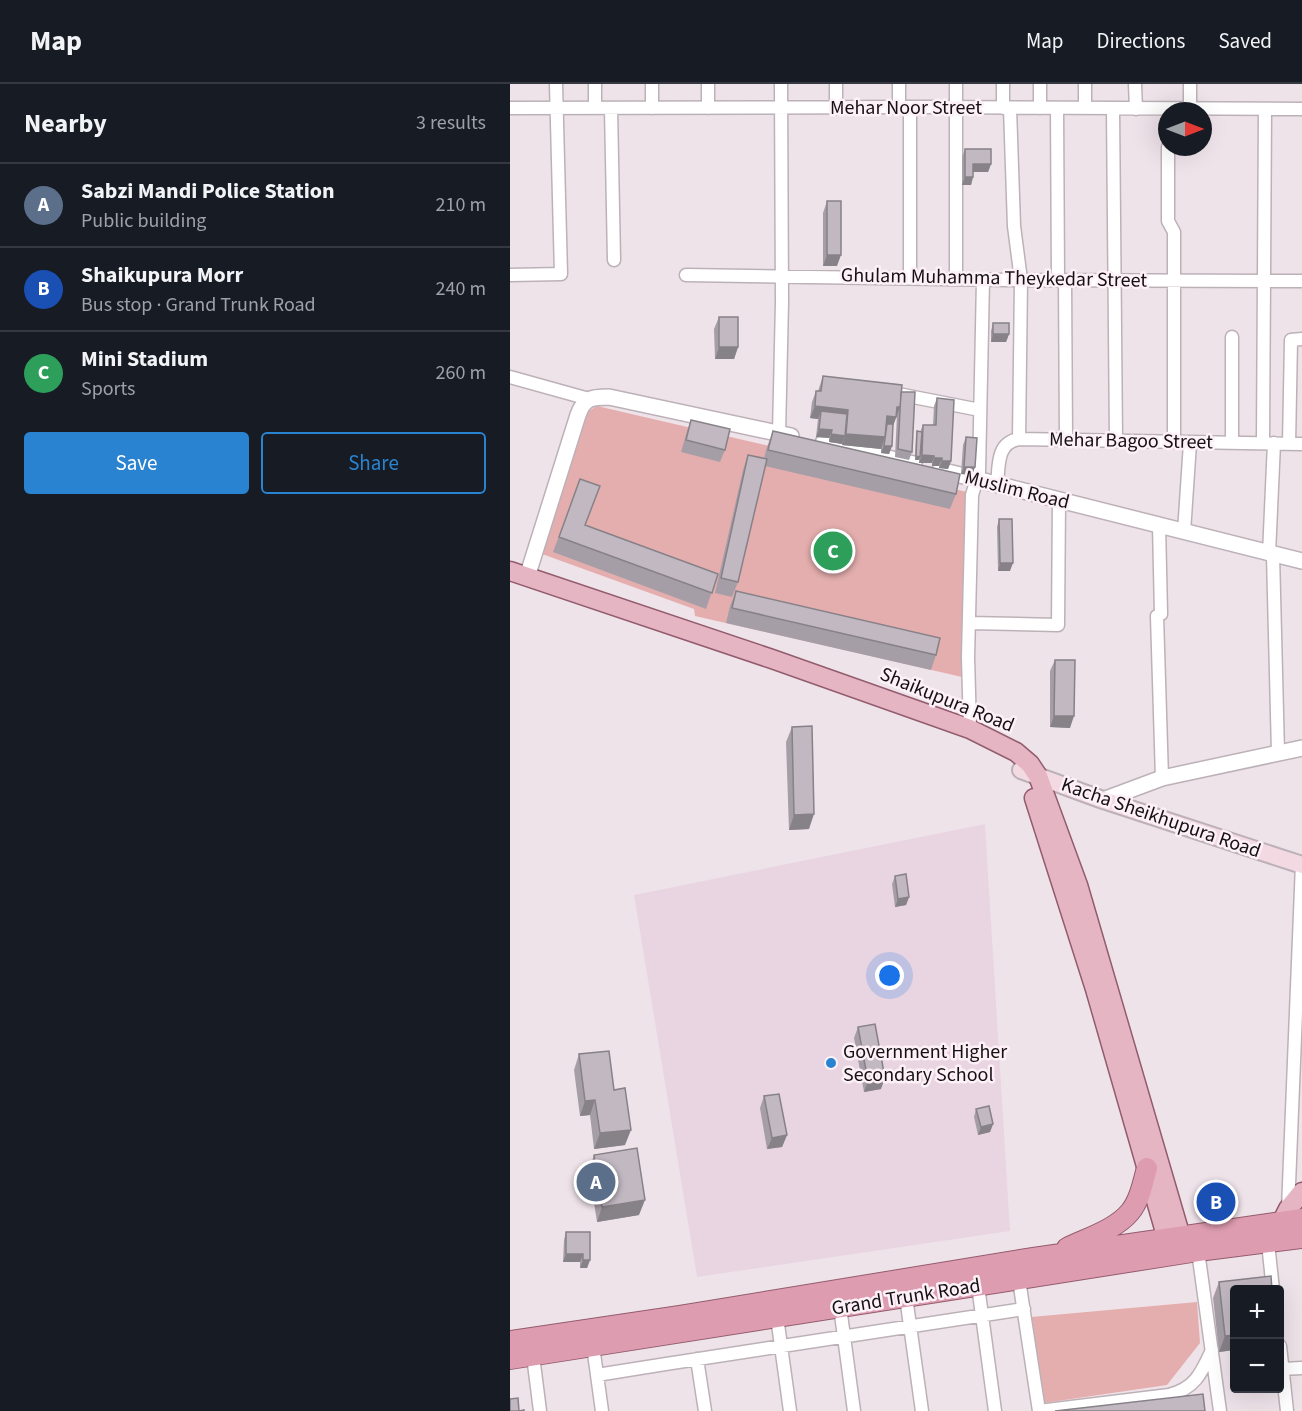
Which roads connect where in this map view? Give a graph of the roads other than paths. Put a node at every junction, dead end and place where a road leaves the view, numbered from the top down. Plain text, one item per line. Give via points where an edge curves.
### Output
1 (556, 84) edge
2 (595, 84) edge
3 (652, 84) edge
4 (708, 84) edge
5 (781, 84) edge
6 (836, 84) edge
7 (899, 84) edge
8 (956, 84) edge
9 (1003, 84) edge
10 (1040, 84) edge
11 (1084, 84) edge
12 (1135, 84) edge
13 (1190, 84) edge
14 (1190, 102) edge
15 (904, 107) junction
16 (957, 107) junction
17 (510, 108) edge
18 (557, 108) junction
19 (595, 108) junction
20 (611, 108) junction
21 (652, 108) junction
22 (708, 108) junction
23 (781, 108) junction
24 (836, 108) junction
25 (1007, 108) junction
26 (1040, 108) junction
27 (1057, 108) junction
28 (1085, 108) junction
29 (1113, 109) junction
30 (1136, 109) junction
31 (1212, 109) edge
32 (1265, 109) junction
33 (1302, 109) edge
34 (1158, 110) edge
35 (1168, 156) edge
36 (614, 260) dead end
37 (510, 275) edge
38 (686, 275) dead end
39 (781, 275) junction
40 (910, 278) junction
41 (956, 279) junction
42 (983, 280) junction
43 (1021, 280) junction
44 (1062, 280) junction
45 (1115, 280) junction
46 (1174, 280) junction
47 (1263, 280) junction
48 (1302, 281) edge
49 (1232, 337) dead end
50 (1302, 339) edge
51 (510, 377) edge
52 (880, 391) edge
53 (589, 399) junction
54 (980, 410) junction
55 (779, 434) junction
56 (1019, 439) junction
57 (1066, 440) junction
58 (1116, 441) junction
59 (1174, 442) junction
60 (1190, 443) junction
61 (1232, 443) junction
62 (1268, 443) junction
63 (1296, 444) edge
64 (978, 480) junction
65 (997, 486) junction
66 (1059, 501) junction
67 (1159, 525) junction
68 (1184, 532) junction
69 (1271, 554) junction
70 (1302, 561) edge
71 (516, 576) edge
72 (969, 622) junction
73 (970, 729) junction
74 (1302, 748) edge
75 (1278, 753) junction
76 (1029, 773) junction
77 (1162, 778) junction
78 (1103, 800) junction
79 (1302, 865) edge
80 (1147, 1168) junction
81 (1302, 1192) edge
82 (1290, 1217) edge
83 (1174, 1238) junction
84 (1302, 1238) edge
85 (1268, 1243) junction
86 (1198, 1251) junction
87 (1034, 1268) junction
88 (1272, 1285) edge
89 (978, 1286) junction
90 (906, 1297) junction
91 (840, 1307) junction
92 (1024, 1310) junction
93 (982, 1316) junction
94 (777, 1317) junction
95 (910, 1325) junction
96 (844, 1337) junction
97 (510, 1341) edge
98 (593, 1346) junction
99 (781, 1346) junction
100 (1212, 1350) junction
101 (533, 1356) junction
102 (510, 1359) edge
103 (697, 1359) junction
104 (1302, 1368) edge
105 (1284, 1369) edge
106 (597, 1375) junction
107 (1284, 1386) edge
108 (540, 1411) edge
109 (602, 1411) edge
110 (705, 1411) edge
111 (790, 1411) edge
112 (854, 1411) edge
113 (922, 1411) edge
114 (995, 1411) edge
115 (1039, 1411) edge
116 (1220, 1411) edge
117 (1287, 1411) edge

1 - 18 street
2 - 19 street
3 - 21 street
4 - 22 street
5 - 23 street
6 - 24 street
7 - 15 street
8 - 16 street
9 - 25 street
10 - 26 street
11 - 28 street
12 - 30 street
13 - 14 street
15 - 16 street, Mehar Noor Street
15 - 24 street, Mehar Noor Street
15 - 40 street
16 - 25 street, Mehar Noor Street
16 - 41 street
17 - 18 street, Mehar Noor Street
18 - 19 street, Mehar Noor Street
18 - 37 street via 561,274
19 - 20 street, Mehar Noor Street
20 - 21 street, Mehar Noor Street
20 - 36 street
21 - 22 street, Mehar Noor Street
22 - 23 street, Mehar Noor Street
23 - 24 street, Mehar Noor Street
23 - 39 street
25 - 26 street, Mehar Noor Street
25 - 43 street
26 - 27 street, Mehar Noor Street
27 - 28 street, Mehar Noor Street
27 - 44 street
28 - 29 street, Mehar Noor Street
29 - 30 street, Mehar Noor Street
29 - 45 street
30 - 34 street, Mehar Noor Street
31 - 32 street, Mehar Noor Street
32 - 33 street, Mehar Noor Street
32 - 47 street
35 - 46 street via 1168,221 1174,232
38 - 39 street, Ghulam Muhamma Theykedar Street
39 - 40 street, Ghulam Muhamma Theykedar Street
39 - 55 street
40 - 41 street, Ghulam Muhamma Theykedar Street
41 - 42 street, Ghulam Muhamma Theykedar Street
42 - 43 street, Ghulam Muhamma Theykedar Street
42 - 54 street
43 - 44 street, Ghulam Muhamma Theykedar Street
43 - 56 street
44 - 45 street, Ghulam Muhamma Theykedar Street
44 - 57 street
45 - 46 street, Ghulam Muhamma Theykedar Street
45 - 58 street
46 - 47 street, Ghulam Muhamma Theykedar Street
46 - 59 street
47 - 48 street, Ghulam Muhamma Theykedar Street
47 - 62 street
49 - 61 street
50 - 63 street via 1291,340
51 - 53 street, Muslim Road
52 - 54 street
53 - 55 street, Muslim Road via 609,397
53 - 71 street via 582,405
54 - 64 street
55 - 64 street, Muslim Road
56 - 57 street, Mehar Bagoo Street
56 - 65 street via 1010,440 1003,447
57 - 58 street, Mehar Bagoo Street
58 - 59 street, Mehar Bagoo Street
59 - 60 street, Mehar Bagoo Street
60 - 61 street, Mehar Bagoo Street
60 - 68 street
61 - 62 street, Mehar Bagoo Street
62 - 63 street, Mehar Bagoo Street
62 - 69 street
64 - 65 street, Muslim Road
64 - 72 street via 972,495
65 - 66 street, Muslim Road
66 - 67 street, Muslim Road
66 - 72 street via 1058,625
67 - 68 street, Muslim Road
67 - 77 street via 1161,614 1157,616
68 - 69 street, Muslim Road
69 - 70 street, Muslim Road
69 - 75 street
71 - 73 main road, Shaikupura Road via 772,659
71 - 76 main road, Shaikupura Road via 967,737
72 - 73 street
73 - 76 main road, Shaikupura Road via 1016,752 1030,764
74 - 75 street
75 - 77 street
76 - 78 main road, Kacha Sheikhupura Road
76 - 80 main road, Shaikupura Road via 1028,782 1095,989
76 - 83 main road, Shaikupura Road via 1078,885
77 - 78 street
78 - 79 main road, Kacha Sheikhupura Road
79 - 82 street
80 - 83 main road, Shaikupura Road
80 - 87 highway via 1141,1192 1130,1212 1114,1225
81 - 82 main road
82 - 83 highway, Grand Trunk Road
83 - 87 highway, Grand Trunk Road
84 - 85 highway, Grand Trunk Road
85 - 86 highway, Grand Trunk Road
85 - 88 street
86 - 87 highway, Grand Trunk Road
86 - 100 street
87 - 89 highway, Grand Trunk Road
87 - 92 street
87 - 97 highway, Grand Trunk Road
89 - 90 highway, Grand Trunk Road
89 - 93 street
90 - 91 highway, Grand Trunk Road
90 - 95 street
91 - 94 highway, Grand Trunk Road
91 - 96 street
92 - 93 street
92 - 115 street
93 - 95 street
93 - 114 street
94 - 98 highway, Grand Trunk Road
94 - 99 street
95 - 96 street
95 - 113 street
96 - 99 street
96 - 112 street
98 - 101 highway, Grand Trunk Road
98 - 106 street
99 - 103 street
99 - 111 street
100 - 115 street via 1200,1374 1183,1391
100 - 116 street
101 - 102 highway, Grand Trunk Road
101 - 108 street
103 - 106 street
103 - 110 street
104 - 105 street
106 - 109 street
107 - 117 street

